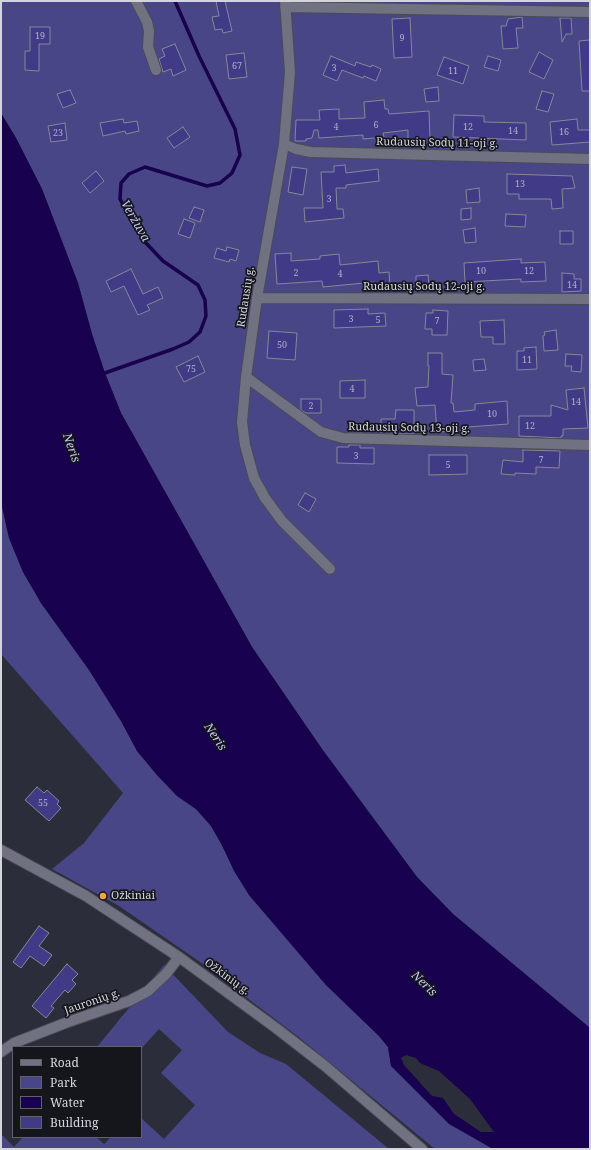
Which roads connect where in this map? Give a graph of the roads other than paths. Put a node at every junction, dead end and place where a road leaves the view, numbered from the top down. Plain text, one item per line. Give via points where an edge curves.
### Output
1 (136, 1) edge
2 (285, 4) edge
3 (590, 12) edge
4 (156, 70) dead end
5 (284, 144) junction
6 (590, 159) edge
7 (258, 298) junction
8 (590, 299) edge
9 (246, 377) junction
10 (590, 444) edge
11 (330, 569) dead end
12 (1, 850) edge
13 (179, 957) junction
14 (1, 1052) edge
15 (422, 1149) edge

1 - 4 street via 150,31 148,47
2 - 3 street
2 - 5 street, Rudausių g. via 290,72
5 - 6 street, Rudausių Sodų 11-oji g. via 311,152
5 - 7 street, Rudausių g.
7 - 8 street, Rudausių Sodų 12-oji g.
7 - 9 street, Rudausių g.
9 - 10 street, Rudausių Sodų 13-oji g. via 320,432 343,438
9 - 11 street, Rudausių g. via 242,422 254,478 282,521
12 - 13 street, Ožkinių g. via 86,896
13 - 14 street, Jauronių g. via 148,991 129,1001 14,1043
13 - 15 street, Ožkinių g. via 325,1066

